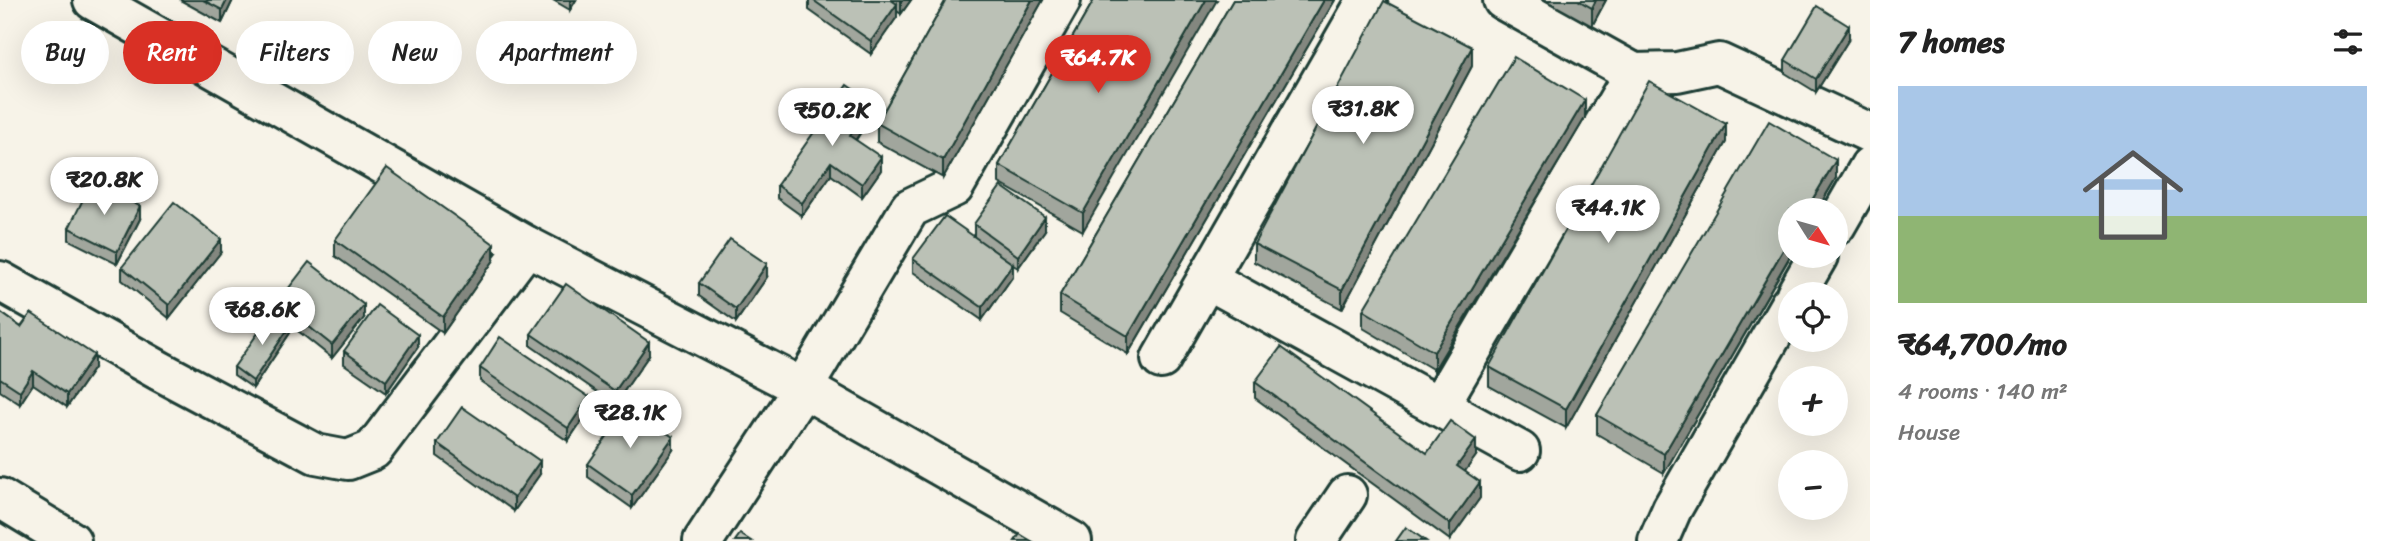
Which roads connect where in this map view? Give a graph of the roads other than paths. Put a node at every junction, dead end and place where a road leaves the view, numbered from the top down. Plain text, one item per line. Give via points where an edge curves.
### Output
1 (93, 0) edge
2 (1061, 0) edge
3 (1367, 0) edge
4 (1503, 0) edge
5 (1634, 73) junction
6 (1870, 133) edge
7 (1870, 166) edge
8 (1848, 204) edge
9 (527, 246) junction
10 (1207, 279) junction
11 (0, 281) edge
12 (1778, 325) edge
13 (1161, 359) dead end
14 (803, 388) junction
15 (1438, 406) junction
16 (1520, 451) dead end
17 (1347, 495) dead end
18 (5, 512) edge
19 (71, 541) edge
20 (703, 541) edge
21 (1072, 541) edge
22 (1316, 541) edge
23 (1658, 541) edge

1 - 9 street
2 - 14 street via 954,187 910,208
3 - 10 street
4 - 5 street
5 - 6 street via 1677,72 1718,63
5 - 15 street
7 - 8 street
9 - 11 street via 373,450 348,460 316,454
9 - 14 street
10 - 13 street
10 - 15 street
12 - 23 street
14 - 20 street
14 - 21 street
15 - 16 street
17 - 22 street
18 - 19 street

